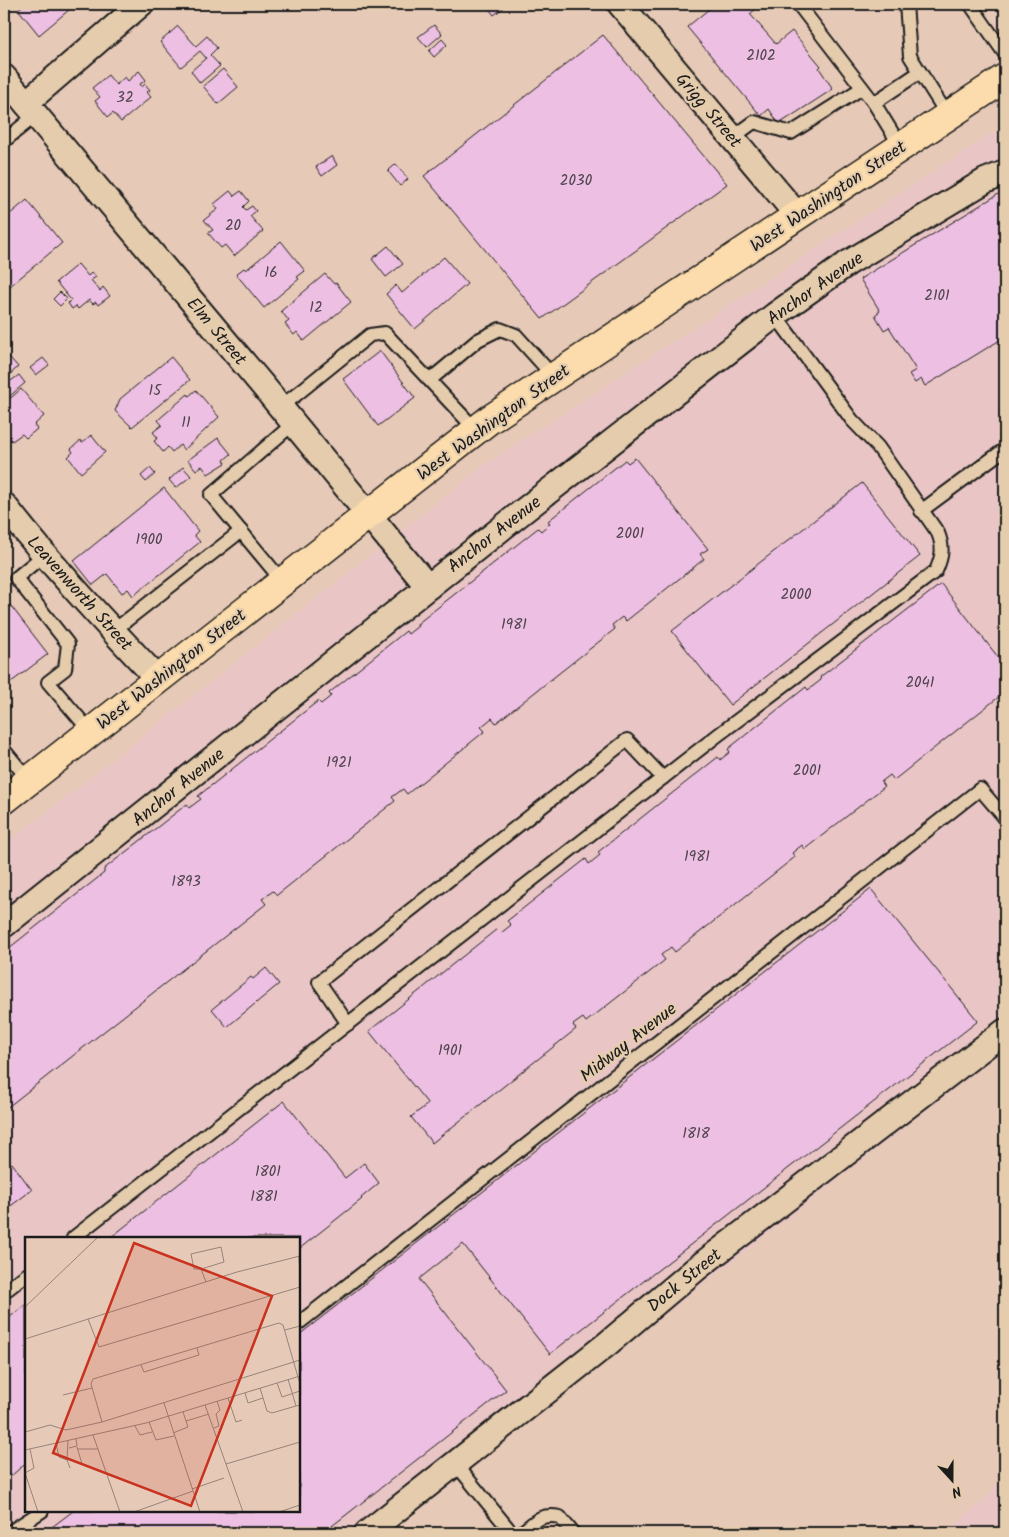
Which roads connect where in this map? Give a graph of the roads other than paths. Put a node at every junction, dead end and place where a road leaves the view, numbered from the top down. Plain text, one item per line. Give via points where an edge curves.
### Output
1 (141, 4) edge
2 (620, 4) edge
3 (798, 4) edge
4 (906, 4) edge
5 (970, 4) edge
6 (1005, 54) edge
7 (920, 72) junction
8 (4, 77) edge
9 (1005, 78) edge
10 (862, 88) junction
11 (874, 103) junction
12 (31, 109) junction
13 (948, 116) junction
14 (732, 138) junction
15 (4, 141) edge
16 (901, 147) junction
17 (1005, 173) edge
18 (798, 216) junction
19 (775, 315) junction
20 (554, 377) junction
21 (430, 380) junction
22 (287, 415) junction
23 (476, 430) junction
24 (1005, 450) edge
25 (4, 505) edge
26 (921, 510) junction
27 (368, 514) junction
28 (241, 532) junction
29 (45, 554) junction
30 (283, 582) junction
31 (428, 587) junction
32 (113, 631) junction
33 (158, 679) junction
34 (90, 731) junction
35 (4, 750) edge
36 (663, 778) junction
37 (28, 780) junction
38 (4, 800) edge
39 (1005, 818) edge
40 (4, 925) edge
41 (348, 1024) junction
42 (1005, 1031) edge
43 (74, 1237) edge
44 (25, 1276) edge
45 (4, 1292) edge
46 (300, 1322) edge
47 (456, 1463) junction
48 (40, 1512) edge
49 (8, 1533) edge
50 (366, 1533) edge
51 (512, 1533) edge
52 (521, 1533) edge
53 (573, 1533) edge

1 - 12 street
2 - 14 street, Grigg Street
3 - 10 lane
4 - 7 lane via 910,56
5 - 6 lane
7 - 11 lane
7 - 13 lane
8 - 12 street, Elm Street
9 - 13 main road, West Washington Street
10 - 11 lane
10 - 14 lane via 791,133 754,122
11 - 16 lane
12 - 15 lane
12 - 22 street, Elm Street
13 - 16 main road, West Washington Street
14 - 18 street, Grigg Street
16 - 18 main road, West Washington Street
17 - 19 street, Anchor Avenue via 985,181 848,263
18 - 20 main road, West Washington Street
19 - 26 lane via 852,420 878,447
19 - 31 street, Anchor Avenue
20 - 21 lane via 516,336 500,329 478,340
20 - 23 main road, West Washington Street
21 - 22 lane via 386,334 370,335
21 - 23 lane
22 - 27 street, Elm Street
22 - 28 lane via 211,495
23 - 27 main road, West Washington Street
24 - 26 lane
25 - 29 street, Leavenworth Street
26 - 36 lane via 942,542 943,556 936,571
27 - 30 main road, West Washington Street
27 - 31 street, Elm Street
28 - 30 lane
28 - 32 lane
29 - 32 street, Leavenworth Street
29 - 34 lane via 16,578 68,644 65,669 48,682
30 - 33 main road, West Washington Street
31 - 40 street, Anchor Avenue
32 - 33 street, Leavenworth Street
33 - 34 main road, West Washington Street
34 - 37 main road, West Washington Street
35 - 37 lane
36 - 41 lane
36 - 41 lane via 627,740 619,746 319,982
37 - 38 main road, West Washington Street
39 - 46 lane, Midway Avenue via 980,789
41 - 43 lane
42 - 47 street, Dock Street via 697,1268
44 - 45 lane
47 - 50 street, Dock Street
47 - 51 lane
48 - 49 lane
52 - 53 lane via 538,1519 549,1515 560,1517

